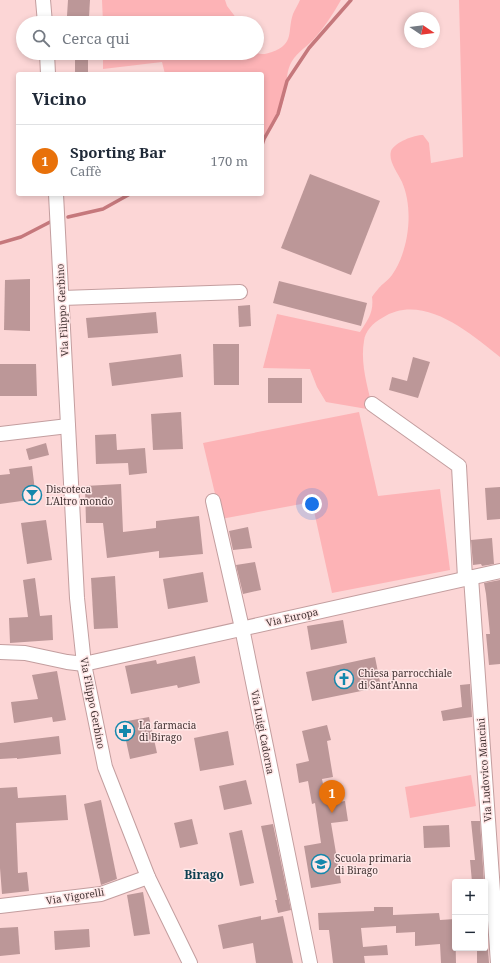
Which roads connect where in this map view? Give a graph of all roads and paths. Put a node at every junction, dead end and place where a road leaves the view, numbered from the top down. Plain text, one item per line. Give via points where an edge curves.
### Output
1 (44, 0) edge
2 (45, 16) edge
3 (47, 60) edge
4 (48, 72) edge
5 (56, 196) edge
6 (240, 292) dead end
7 (62, 298) junction
8 (372, 404) dead end
9 (68, 426) junction
10 (0, 434) edge
11 (213, 501) dead end
12 (500, 571) edge
13 (468, 578) junction
14 (242, 628) junction
15 (0, 652) edge
16 (84, 664) junction
17 (148, 877) junction
18 (0, 906) edge
19 (497, 911) edge
20 (190, 963) edge
21 (310, 963) edge
22 (498, 963) edge

1 - 2 street
3 - 4 street
5 - 7 street, Via Filippo Gerbino
6 - 7 street
7 - 9 street, Via Filippo Gerbino
8 - 13 street, Via Ludovico Mancini via 459,466
9 - 10 street
9 - 16 street, Via Filippo Gerbino via 77,598
11 - 14 street, Via Luigi Cadorna
12 - 13 street, Via Europa
13 - 14 street, Via Europa
13 - 19 street, Via Ludovico Mancini
14 - 16 street, Via Europa
14 - 21 street, Via Luigi Cadorna
15 - 16 street via 25,653
16 - 17 street, Via Filippo Gerbino via 105,767
17 - 18 street, Via Vigorelli via 101,894
17 - 20 street, Via Filippo Gerbino
19 - 22 street, Via Ludovico Mancini

